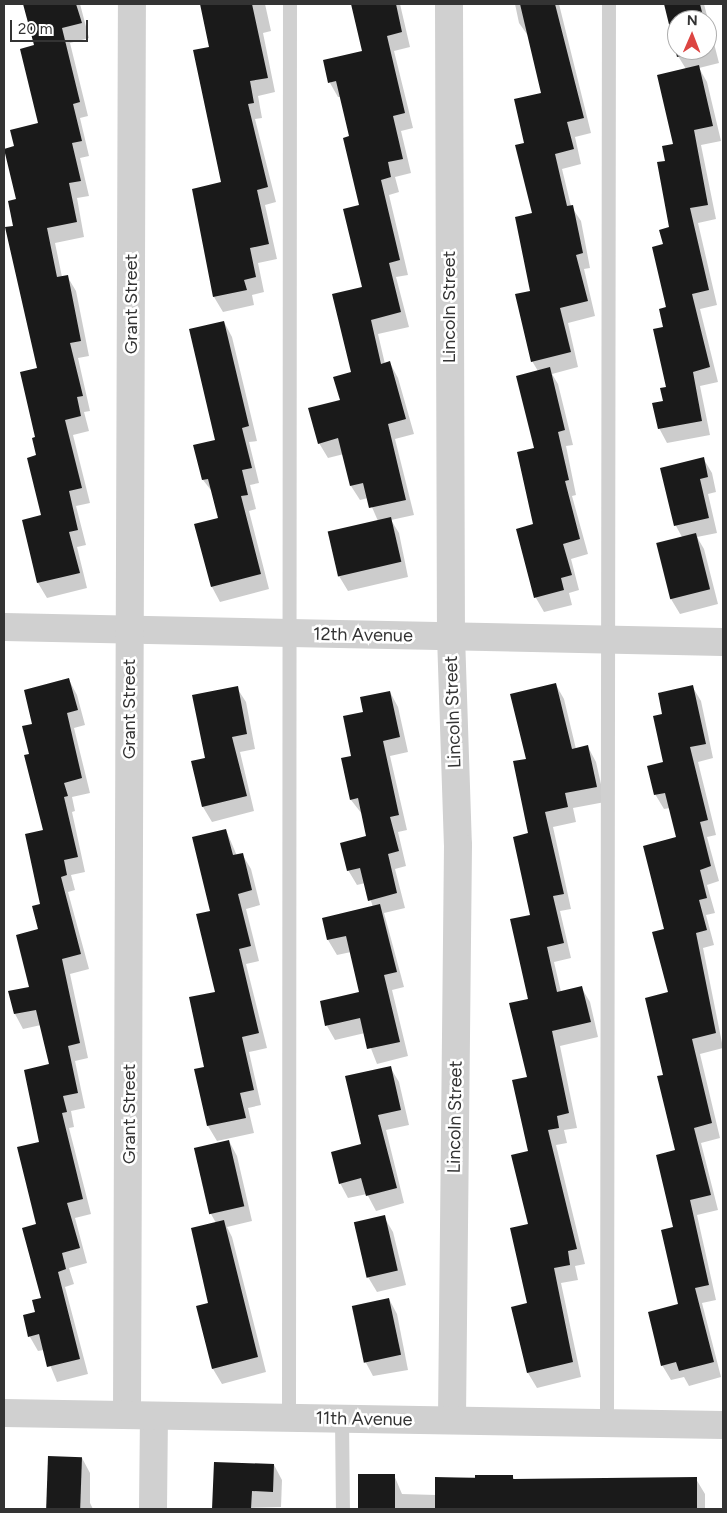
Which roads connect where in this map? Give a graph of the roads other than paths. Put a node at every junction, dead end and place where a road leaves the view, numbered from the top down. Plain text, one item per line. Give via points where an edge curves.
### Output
1 (132, 4) edge
2 (290, 4) edge
3 (449, 4) edge
4 (609, 4) edge
5 (4, 627) edge
6 (129, 630) junction
7 (292, 633) junction
8 (451, 636) junction
9 (610, 640) junction
10 (723, 642) edge
11 (4, 1413) edge
12 (141, 1415) junction
13 (289, 1418) junction
14 (342, 1418) junction
15 (452, 1420) junction
16 (607, 1423) junction
17 (723, 1425) edge
18 (153, 1509) edge
19 (343, 1509) edge

1 - 6 street, Grant Street
2 - 7 lane
3 - 8 street, Lincoln Street
4 - 9 lane
5 - 6 street, 12th Avenue
6 - 7 street, 12th Avenue
6 - 12 street, Grant Street
7 - 8 street, 12th Avenue
7 - 13 lane
8 - 9 street, 12th Avenue
8 - 15 street, Lincoln Street via 458,845
9 - 10 street, 12th Avenue
9 - 16 lane
11 - 12 street, 11th Avenue
12 - 13 street, 11th Avenue
12 - 18 street, Grant Street
13 - 14 street, 11th Avenue
14 - 15 street, 11th Avenue
14 - 19 lane
15 - 16 street, 11th Avenue
16 - 17 street, 11th Avenue

